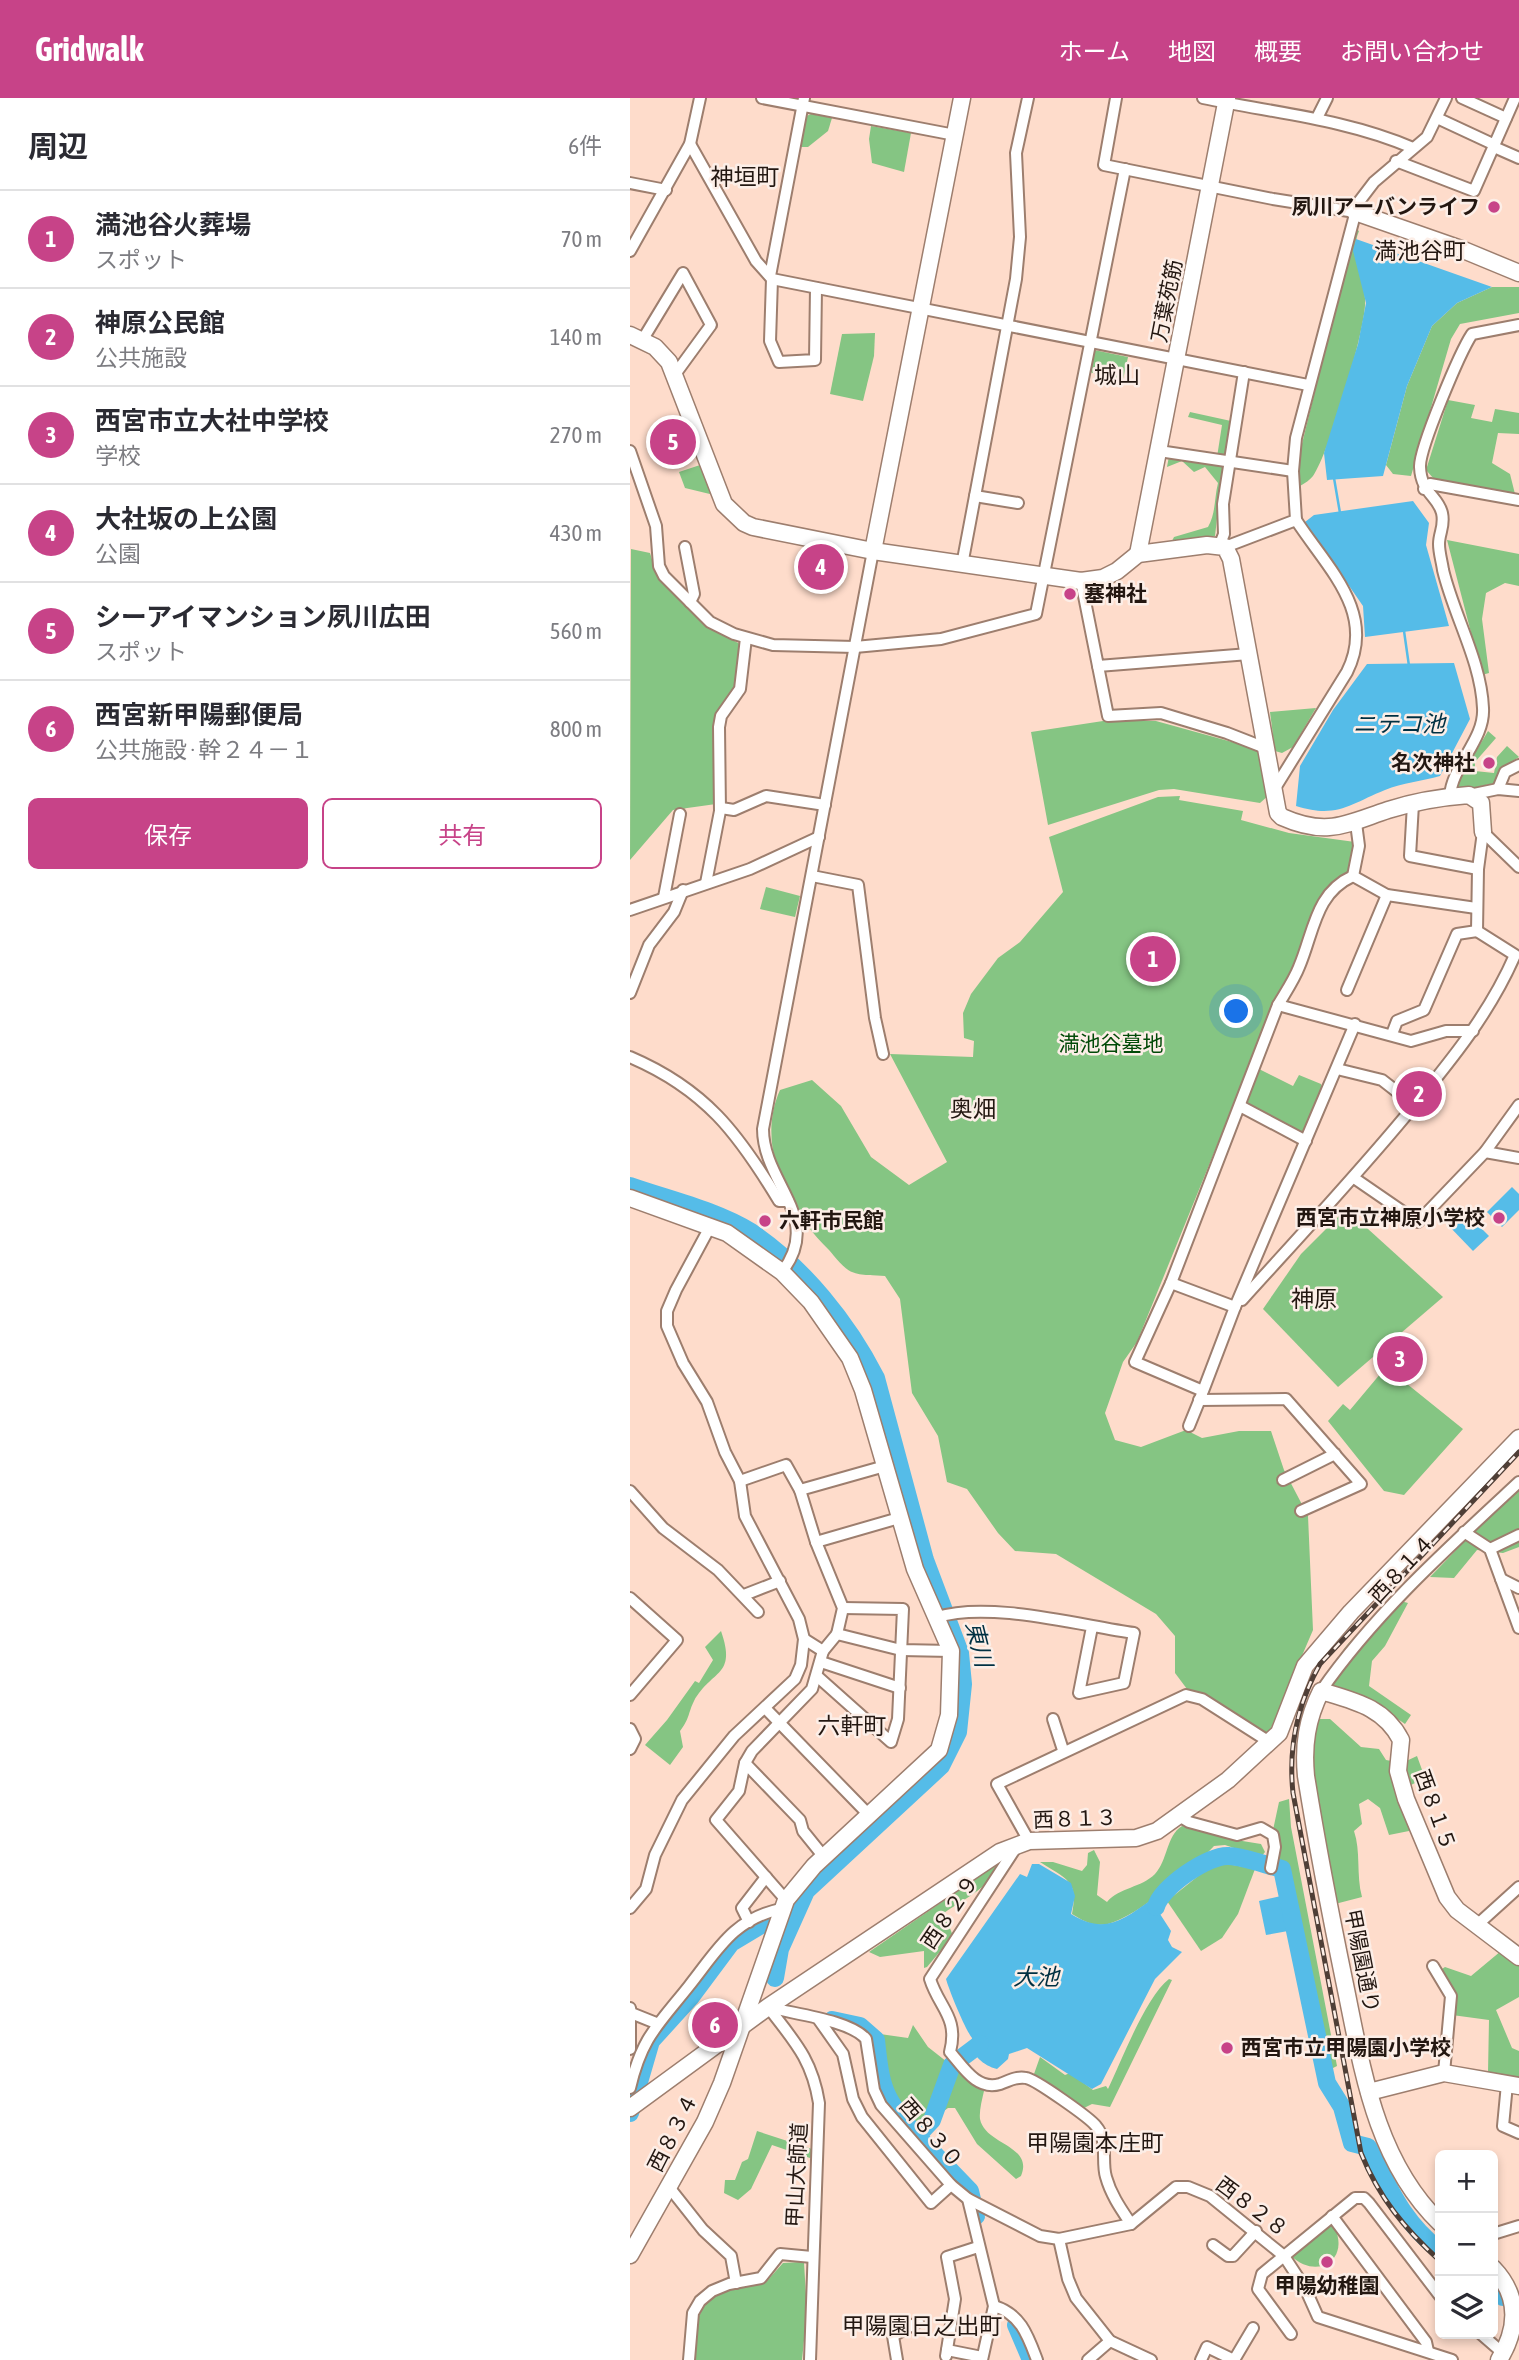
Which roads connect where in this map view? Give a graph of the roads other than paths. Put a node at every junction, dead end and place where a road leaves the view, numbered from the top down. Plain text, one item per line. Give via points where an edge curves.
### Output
1 (700, 98) edge
2 (762, 98) edge
3 (962, 98) edge
4 (1028, 98) edge
5 (1116, 98) edge
6 (1203, 98) edge
7 (1327, 98) edge
8 (1446, 98) edge
9 (1462, 98) edge
10 (1516, 99) edge
11 (1227, 101) edge
12 (803, 102) edge
13 (1317, 118) junction
14 (1437, 118) junction
15 (1506, 118) junction
16 (955, 135) junction
17 (690, 144) junction
18 (1495, 146) junction
19 (1413, 148) junction
20 (1519, 158) edge
21 (1396, 161) junction
22 (1125, 169) junction
23 (630, 183) edge
24 (1211, 186) junction
25 (666, 190) junction
26 (1355, 212) junction
27 (630, 251) edge
28 (1519, 273) edge
29 (771, 277) junction
30 (816, 288) junction
31 (921, 308) junction
32 (1519, 325) edge
33 (1008, 326) junction
34 (636, 337) edge
35 (1090, 341) junction
36 (1177, 359) junction
37 (1244, 372) junction
38 (676, 373) junction
39 (1308, 385) junction
40 (630, 451) edge
41 (1159, 451) junction
42 (1229, 462) junction
43 (1293, 471) junction
44 (1424, 489) junction
45 (975, 496) junction
46 (1519, 500) edge
47 (1018, 503) dead end
48 (1296, 520) junction
49 (1222, 546) junction
50 (685, 547) dead end
51 (873, 551) junction
52 (1138, 554) junction
53 (962, 565) junction
54 (1045, 575) junction
55 (1081, 581) junction
56 (690, 602) junction
57 (746, 638) junction
58 (855, 647) junction
59 (1249, 653) junction
60 (1098, 666) junction
61 (1268, 749) junction
62 (1519, 765) edge
63 (1275, 788) junction
64 (1498, 789) junction
65 (1519, 791) edge
66 (1469, 795) junction
67 (1450, 796) junction
68 (1413, 804) junction
69 (825, 805) junction
70 (721, 808) junction
71 (680, 814) dead end
72 (1356, 823) junction
73 (1483, 832) junction
74 (819, 837) junction
75 (1519, 867) edge
76 (1478, 869) junction
77 (812, 876) junction
78 (1353, 876) junction
79 (706, 883) junction
80 (683, 890) junction
81 (1387, 894) junction
82 (664, 897) junction
83 (1476, 908) junction
84 (630, 910) edge
85 (1478, 931) junction
86 (1347, 990) dead end
87 (630, 993) edge
88 (1278, 1005) junction
89 (1355, 1024) junction
90 (1473, 1031) junction
91 (1392, 1034) junction
92 (883, 1054) dead end
93 (630, 1058) edge
94 (1337, 1069) junction
95 (1414, 1105) junction
96 (1519, 1105) edge
97 (1240, 1106) junction
98 (1306, 1140) junction
99 (1485, 1152) junction
100 (1519, 1158) edge
101 (1354, 1178) junction
102 (630, 1198) edge
103 (788, 1201) junction
104 (710, 1225) junction
105 (787, 1266) junction
106 (1171, 1283) junction
107 (1235, 1307) junction
108 (1201, 1395) junction
109 (1189, 1426) dead end
110 (1519, 1438) edge
111 (1335, 1454) junction
112 (885, 1466) junction
113 (1283, 1480) dead end
114 (740, 1481) junction
115 (1519, 1482) edge
116 (800, 1490) junction
117 (630, 1491) edge
118 (1301, 1511) dead end
119 (899, 1518) junction
120 (1464, 1532) junction
121 (1515, 1540) edge
122 (816, 1542) junction
123 (1490, 1549) junction
124 (1501, 1579) junction
125 (780, 1581) junction
126 (1519, 1588) edge
127 (744, 1595) junction
128 (630, 1598) edge
129 (843, 1608) junction
130 (758, 1612) dead end
131 (937, 1617) junction
132 (1092, 1627) junction
133 (1519, 1628) edge
134 (836, 1634) junction
135 (804, 1639) junction
136 (901, 1650) junction
137 (951, 1651) junction
138 (822, 1656) junction
139 (818, 1676) junction
140 (900, 1688) junction
141 (1321, 1691) junction
142 (630, 1695) edge
143 (1291, 1700) junction
144 (765, 1708) junction
145 (1311, 1712) junction
146 (1053, 1719) dead end
147 (779, 1722) junction
148 (630, 1729) edge
149 (1271, 1743) junction
150 (630, 1749) edge
151 (1063, 1750) junction
152 (745, 1763) junction
153 (870, 1816) junction
154 (1179, 1816) junction
155 (1023, 1843) junction
156 (824, 1857) junction
157 (1271, 1868) dead end
158 (766, 1877) junction
159 (1519, 1887) edge
160 (630, 1908) edge
161 (780, 1913) junction
162 (750, 1922) junction
163 (1477, 1925) junction
164 (1519, 1957) edge
165 (1433, 1966) dead end
166 (768, 2007) junction
167 (631, 2010) edge
168 (818, 2020) junction
169 (656, 2023) junction
170 (743, 2025) junction
171 (630, 2049) edge
172 (632, 2068) edge
173 (1444, 2073) junction
174 (1513, 2085) edge
175 (630, 2088) edge
176 (1369, 2092) junction
177 (633, 2106) edge
178 (1519, 2133) edge
179 (950, 2185) junction
180 (669, 2187) junction
181 (971, 2200) junction
182 (1332, 2216) junction
183 (1435, 2217) edge
184 (1131, 2224) junction
185 (1519, 2226) edge
186 (1256, 2231) junction
187 (1498, 2232) edge
188 (1059, 2239) junction
189 (1213, 2245) dead end
190 (978, 2247) junction
191 (630, 2255) edge
192 (1284, 2256) junction
193 (811, 2257) junction
194 (1498, 2274) edge
195 (736, 2283) junction
196 (1435, 2290) edge
197 (1519, 2303) edge
198 (994, 2306) junction
199 (918, 2322) dead end
200 (1253, 2328) dead end
201 (1291, 2334) dead end
202 (1486, 2339) edge
203 (1110, 2341) junction
204 (1428, 2351) junction
205 (1502, 2357) edge
206 (982, 2359) edge
207 (689, 2360) edge
208 (810, 2360) edge
209 (897, 2360) edge
210 (1037, 2360) edge
211 (1088, 2360) edge
212 (1151, 2360) edge
213 (1201, 2360) edge
214 (1452, 2360) edge

1 - 17 street
2 - 12 street
3 - 16 street
4 - 33 street via 1016,153 1020,237
5 - 22 street via 1104,165
6 - 11 street
7 - 13 street
8 - 14 street
9 - 15 street
10 - 15 street
11 - 13 street
11 - 24 street, 万葉苑筋
12 - 16 street
12 - 29 street
13 - 19 street via 1381,134
14 - 18 street
14 - 19 street via 1427,137
15 - 18 street
16 - 31 street
17 - 25 street
17 - 29 street via 756,261
18 - 20 street
18 - 21 street via 1474,191
19 - 21 street
21 - 26 street via 1374,181
22 - 24 street
22 - 35 street
23 - 25 street
24 - 26 street
24 - 36 street, 万葉苑筋
25 - 27 street
26 - 28 street
26 - 39 street
29 - 30 street
29 - 30 street via 771,341 779,362 815,360
30 - 31 street
31 - 33 street
31 - 51 street
32 - 44 street via 1472,334 1459,355 1419,465
33 - 35 street
33 - 45 street
34 - 38 street via 655,347
34 - 38 street via 683,273 711,326
35 - 36 street
35 - 54 street
36 - 37 street
36 - 41 street, 万葉苑筋
37 - 39 street
37 - 42 street
38 - 51 street via 724,504 732,513 753,527
39 - 43 street
40 - 56 street via 656,526 660,566
41 - 42 street
41 - 52 street, 万葉苑筋
42 - 43 street
42 - 49 street
43 - 48 street
44 - 46 street via 1430,484
44 - 67 street via 1441,510 1444,526 1438,542 1444,572 1483,706 1483,721 1450,784
45 - 47 street
45 - 53 street
48 - 49 street
48 - 63 street via 1354,608 1358,632 1347,672
49 - 52 street
49 - 59 street via 1231,559
50 - 56 street via 694,594
51 - 53 street
51 - 58 street
52 - 55 street via 1117,572
53 - 54 street
54 - 55 street
54 - 58 street via 1036,614 941,639
55 - 60 street
56 - 57 street via 710,622
57 - 58 street via 773,645
57 - 70 street via 740,689 721,716 719,727
58 - 69 street
59 - 60 street
59 - 61 street
60 - 61 street via 1108,716 1160,713
61 - 63 street
62 - 64 street via 1505,772
63 - 72 street via 1278,813 1290,821 1329,828
64 - 65 street
64 - 66 street
66 - 67 street
66 - 73 street via 1481,803
67 - 68 street
68 - 72 street
68 - 76 street via 1410,856
69 - 70 street via 766,796 734,810
69 - 74 street
70 - 79 street
71 - 82 street
72 - 78 street via 1359,845
73 - 75 street
73 - 76 street
74 - 77 street
74 - 79 street via 750,869
76 - 83 street
77 - 92 street via 858,885
77 - 103 street via 762,1129 763,1143
78 - 81 street
78 - 88 street via 1324,898 1299,967
79 - 80 street
80 - 82 street
80 - 87 street via 674,912 649,945
81 - 83 street
81 - 86 street
82 - 84 street
83 - 85 street
85 - 90 street via 1516,955 1499,993
85 - 91 street via 1457,934 1424,1010 1397,1021
88 - 89 street
88 - 97 street
89 - 91 street
89 - 94 street
90 - 91 street via 1447,1031 1410,1041
90 - 95 street
93 - 103 street via 699,1096 755,1162 779,1201
94 - 95 street via 1382,1080
94 - 98 street
95 - 101 street
96 - 99 street
97 - 98 street
97 - 106 street
98 - 107 street
99 - 100 street
99 - 101 street via 1418,1222
101 - 107 street
102 - 104 street
103 - 105 street via 798,1232
104 - 105 street
104 - 114 street via 667,1311 667,1326 707,1402
105 - 112 street via 850,1358
106 - 107 street
106 - 108 street via 1135,1362
107 - 108 street
108 - 109 street
108 - 111 street via 1286,1399
110 - 143 street, 西８１３ via 1351,1612 1305,1666
111 - 113 street
111 - 118 street via 1361,1483
112 - 116 street
112 - 119 street
114 - 116 street via 786,1465
114 - 125 street via 745,1516
115 - 120 street, 西８１４
116 - 122 street
117 - 127 street via 663,1528
119 - 122 street
119 - 131 street
120 - 123 street
120 - 141 street, 西８１４ via 1341,1662
121 - 123 street
122 - 129 street
123 - 124 street
124 - 126 street
124 - 133 street
125 - 127 street
125 - 135 street
127 - 130 street
128 - 142 street via 677,1640
129 - 134 street
129 - 136 street via 903,1609
131 - 132 street via 953,1612 993,1612
131 - 137 street
132 - 132 street via 1134,1633 1124,1684 1079,1693
134 - 136 street
134 - 138 street
135 - 138 street
135 - 144 street via 795,1679
136 - 137 street
136 - 140 street
137 - 153 street via 949,1715 939,1750
138 - 139 street
138 - 140 street
139 - 140 street via 891,1742
139 - 147 street via 812,1689
141 - 145 street, 甲陽園通り
141 - 163 street, 西８１５ via 1374,1708 1397,1732 1401,1740 1398,1771 1429,1854 1447,1897
143 - 145 street
143 - 149 street, 西８１３
144 - 147 street
144 - 160 street via 734,1736 682,1800 655,1855 646,1889
145 - 176 street, 甲陽園通り via 1304,1744 1306,1776
146 - 151 street
147 - 152 street
147 - 153 street
148 - 150 street via 635,1740
149 - 151 street via 1202,1699 1186,1695
149 - 154 street, 西８１３
151 - 155 street via 997,1784
152 - 156 street via 800,1820
152 - 158 street via 739,1791 716,1820
153 - 156 street
154 - 155 street, 西８１３ via 1136,1838
154 - 157 street via 1237,1835 1261,1828 1273,1835
155 - 166 street, 西８１３ via 1000,1852
155 - 184 street, 西８２９ via 930,1979 947,2009 954,2037 950,2052 978,2082 988,2086 1016,2077 1040,2083 1097,2126 1112,2195
156 - 161 street
158 - 161 street
158 - 162 street via 741,1908
159 - 163 street
161 - 162 street via 763,1913
161 - 170 street, 西８３４
162 - 169 street via 723,1939
163 - 164 street, 西８１５
165 - 173 street via 1451,1996
166 - 168 street, 西８３０
166 - 170 street, 西８１３
166 - 193 street, 甲山大師道 via 815,2076 821,2126
167 - 169 street
167 - 171 street
168 - 179 street, 西８３０ via 845,2025 866,2039 874,2090 881,2105
168 - 179 street via 843,2054 853,2099 877,2139 932,2203
169 - 172 street
170 - 177 street, 西８１３
170 - 180 street, 西８３４ via 705,2122
172 - 175 street
173 - 174 street
173 - 176 street
174 - 178 street via 1503,2126
176 - 183 street, 甲陽園通り via 1387,2149
179 - 181 street, 西８３０
180 - 191 street, 西８３４
180 - 195 street via 731,2256
181 - 188 street, 西８２８ via 1040,2236
181 - 190 street
182 - 192 street
182 - 196 street via 1355,2198 1364,2198
182 - 204 street via 1426,2342
184 - 186 street, 西８２８ via 1176,2187 1188,2187 1210,2196
184 - 188 street, 西８２８
185 - 187 street
186 - 189 street via 1233,2256
186 - 192 street, 西８２８
188 - 203 street via 1076,2298
190 - 198 street
190 - 206 street via 947,2257 955,2299 947,2353
192 - 201 street via 1262,2274 1258,2289
192 - 204 street, 西８２８ via 1306,2288 1318,2317
193 - 195 street via 780,2254 761,2278
193 - 208 street, 甲山大師道
194 - 197 street
195 - 207 street via 712,2291 693,2313
197 - 205 street
198 - 206 street
198 - 210 street via 1020,2322
199 - 209 street via 893,2336
200 - 213 street via 1234,2360 1207,2347
202 - 205 street
203 - 211 street
203 - 212 street
204 - 214 street, 西８２８

